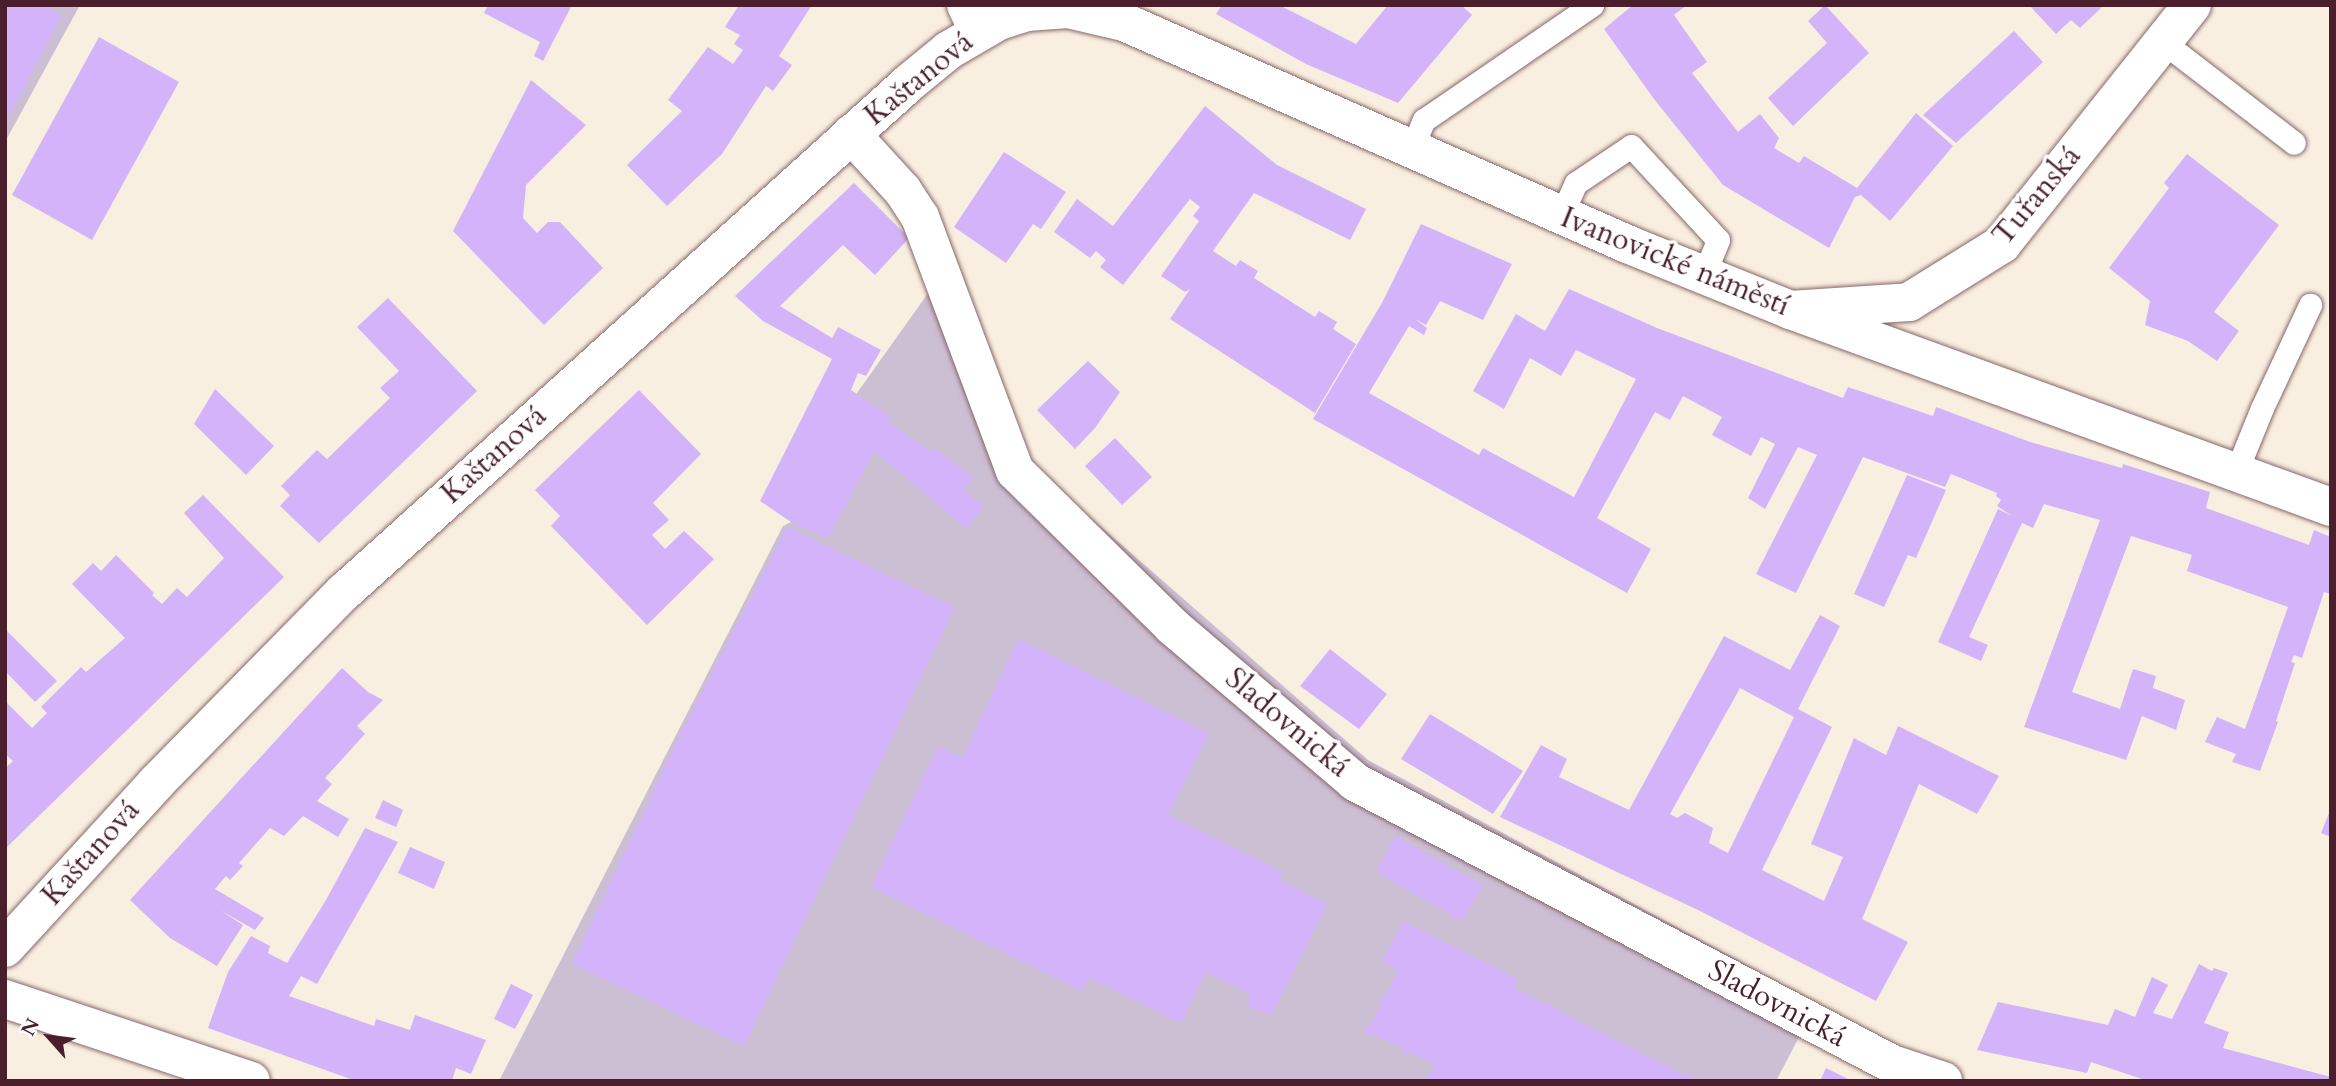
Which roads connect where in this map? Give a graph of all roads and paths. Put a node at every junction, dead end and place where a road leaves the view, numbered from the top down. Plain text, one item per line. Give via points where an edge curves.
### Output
1 (1592, 5) edge
2 (2192, 5) edge
3 (1026, 9) edge
4 (972, 18) edge
5 (2163, 42) junction
6 (851, 134) junction
7 (2294, 144) dead end
8 (1410, 150) junction
9 (1561, 216) junction
10 (1704, 275) junction
11 (2310, 305) dead end
12 (1790, 310) junction
13 (2236, 472) junction
14 (2331, 507) edge
15 (5, 948) edge
16 (5, 999) edge
17 (251, 1081) edge
18 (1943, 1081) edge

1 - 8 lane via 1424,120
2 - 5 main road, Tuřanská
3 - 4 main road, Kaštanová
3 - 8 main road, Ivanovické náměstí via 1068,9 1124,22
4 - 6 main road, Kaštanová via 933,63
5 - 7 lane
5 - 12 main road, Tuřanská via 2003,244 1909,302
6 - 15 main road, Kaštanová via 344,592 165,773
6 - 18 main road, Sladovnická via 920,216 1015,471 1172,626 1355,782 1892,1064
8 - 9 main road, Ivanovické náměstí
9 - 10 main road, Ivanovické náměstí
9 - 10 lane via 1577,183 1631,146 1718,240
10 - 12 main road, Ivanovické náměstí
11 - 13 lane
12 - 13 main road, Ivanovické náměstí
13 - 14 main road, Ivanovické náměstí
16 - 17 main road

